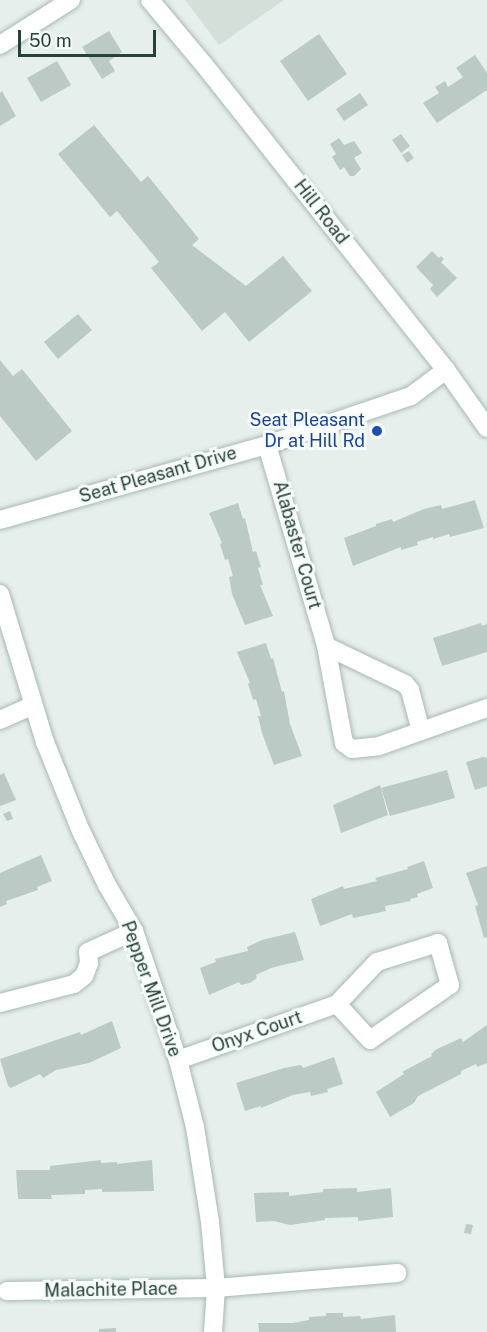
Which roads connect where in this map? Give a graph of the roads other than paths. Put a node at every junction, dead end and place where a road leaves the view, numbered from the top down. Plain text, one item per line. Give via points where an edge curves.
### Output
1 (71, 0) edge
2 (150, 0) edge
3 (0, 45) edge
4 (446, 370) junction
5 (487, 428) edge
6 (267, 445) junction
7 (0, 520) edge
8 (0, 594) edge
9 (326, 646) junction
10 (32, 706) junction
11 (487, 708) edge
12 (0, 720) edge
13 (421, 731) junction
14 (134, 931) junction
15 (0, 1003) edge
16 (337, 1004) junction
17 (178, 1060) junction
18 (398, 1273) dead end
19 (216, 1288) junction
20 (7, 1292) dead end
21 (213, 1332) edge

1 - 3 street
2 - 4 street, Hill Road
4 - 5 street, Hill Road
4 - 6 street, Seat Pleasant Drive via 411,396
6 - 7 street, Seat Pleasant Drive
6 - 9 street, Alabaster Court
8 - 10 street, Pepper Mill Drive
9 - 13 street via 405,684
9 - 13 street, Alabaster Court via 344,743 352,749 379,746
10 - 12 street
10 - 14 street, Pepper Mill Drive via 81,831
11 - 13 street, Alabaster Court
14 - 15 street via 88,952 84,976 74,984
14 - 17 street, Pepper Mill Drive
16 - 16 street, Onyx Court via 377,962 438,943 450,985 370,1040
16 - 17 street, Onyx Court
17 - 19 street, Pepper Mill Drive via 200,1159
18 - 19 street, Malachite Place
19 - 20 street, Malachite Place
19 - 21 street, Pepper Mill Drive

